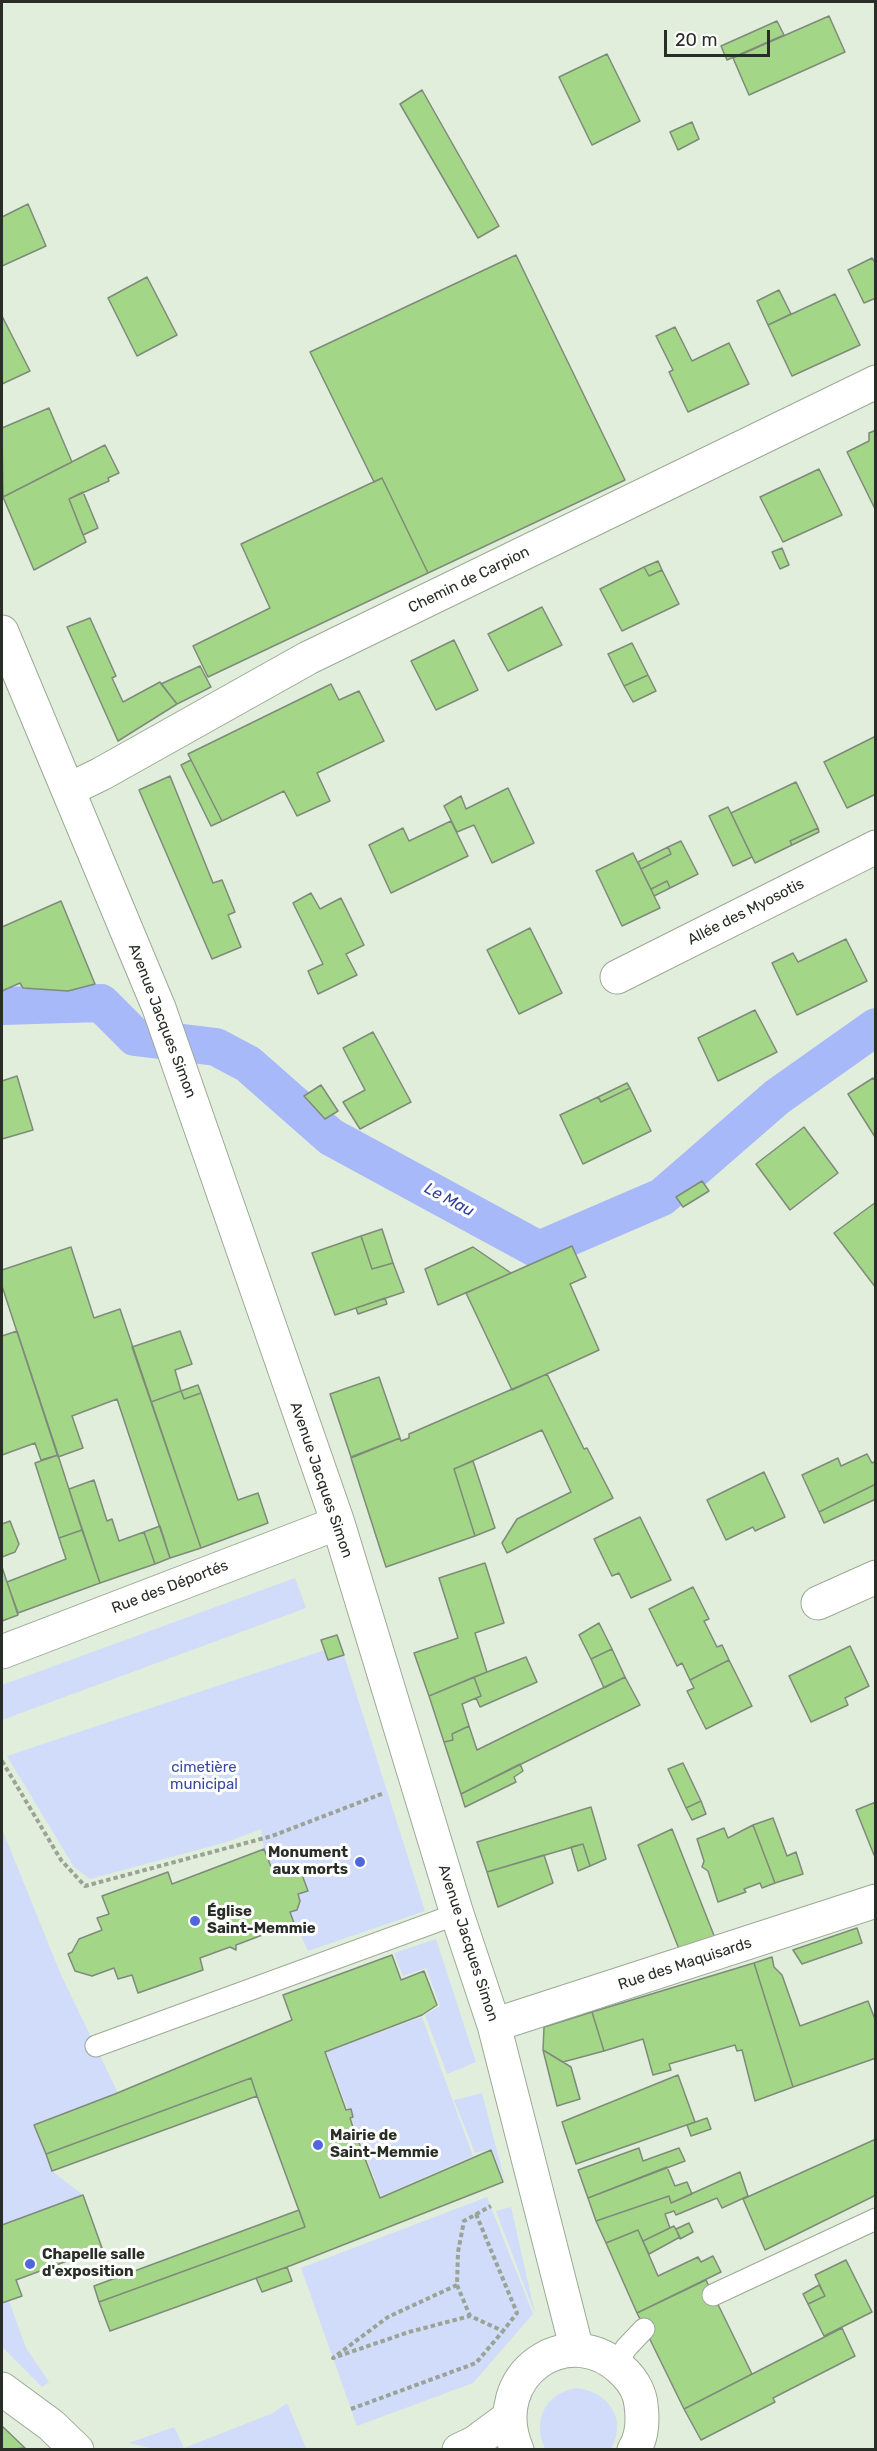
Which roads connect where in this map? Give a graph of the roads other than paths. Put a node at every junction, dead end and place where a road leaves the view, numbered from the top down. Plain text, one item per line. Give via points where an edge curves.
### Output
1 (876, 382) edge
2 (2, 632) edge
3 (68, 790) junction
4 (876, 847) edge
5 (617, 977) dead end
6 (338, 1523) junction
7 (876, 1577) edge
8 (818, 1604) dead end
9 (2, 1652) edge
10 (876, 1901) edge
11 (457, 1914) junction
12 (494, 2025) junction
13 (96, 2046) dead end
14 (876, 2219) edge
15 (713, 2295) dead end
16 (644, 2329) dead end
17 (577, 2350) junction
18 (617, 2364) junction
19 (2, 2389) edge
20 (508, 2418) junction
21 (77, 2449) edge
22 (459, 2450) edge
23 (517, 2450) edge
24 (634, 2450) edge

1 - 3 street, Chemin de Carpion via 308,658
2 - 3 street, Avenue Jacques Simon
3 - 6 street, Avenue Jacques Simon via 183,1072
4 - 5 street, Allée des Myosotis
6 - 9 street, Rue des Déportés
6 - 11 street, Avenue Jacques Simon
7 - 8 street
10 - 12 street, Rue des Maquisards
11 - 12 street, Avenue Jacques Simon
11 - 13 lane
12 - 17 street, Avenue Jacques Simon
14 - 15 lane
16 - 18 lane
17 - 18 street
17 - 20 street via 555,2353 536,2362 521,2378
18 - 24 street via 632,2380 641,2401 643,2423
19 - 21 street
20 - 22 street
20 - 23 street

